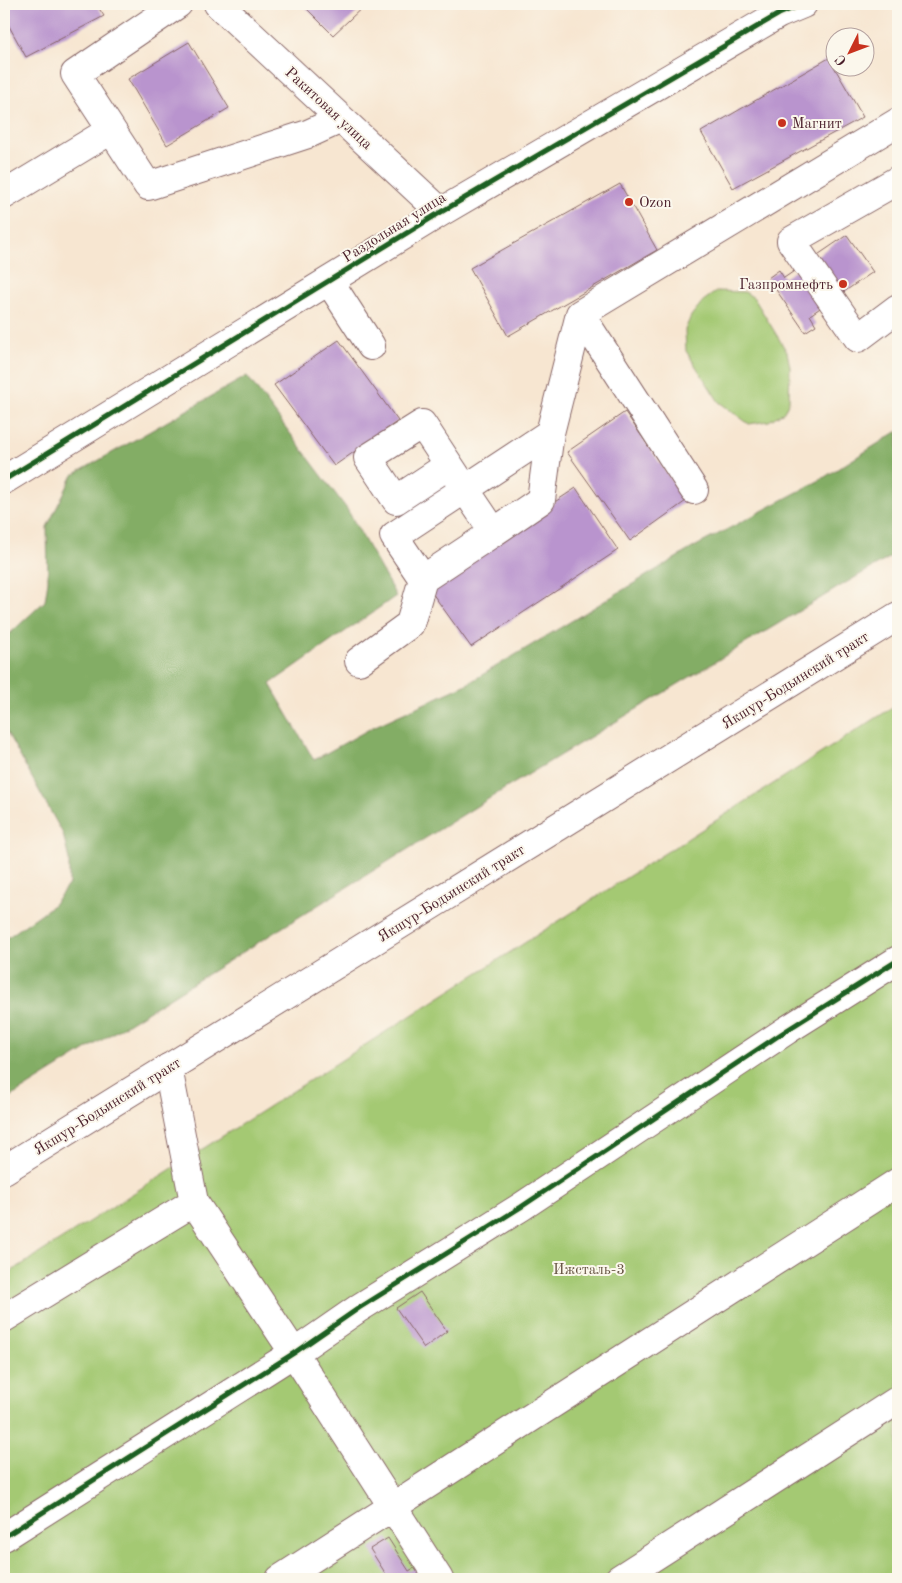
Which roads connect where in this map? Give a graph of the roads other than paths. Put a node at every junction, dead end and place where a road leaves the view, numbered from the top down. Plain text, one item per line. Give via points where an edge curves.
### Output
1 (178, 4) edge
2 (218, 4) edge
3 (784, 7) edge
4 (341, 119) junction
5 (898, 122) edge
6 (112, 130) junction
7 (898, 180) edge
8 (4, 196) edge
9 (441, 212) junction
10 (329, 282) junction
11 (898, 308) edge
12 (580, 314) junction
13 (372, 346) dead end
14 (550, 433) junction
15 (450, 465) dead end
16 (4, 480) edge
17 (465, 489) junction
18 (694, 490) dead end
19 (494, 532) junction
20 (423, 579) junction
21 (898, 616) edge
22 (359, 661) dead end
23 (898, 960) edge
24 (168, 1068) junction
25 (4, 1170) edge
26 (898, 1182) edge
27 (194, 1202) junction
28 (4, 1318) edge
29 (294, 1353) junction
30 (898, 1400) edge
31 (393, 1508) junction
32 (4, 1537) edge
33 (280, 1579) edge
34 (439, 1579) edge
35 (619, 1579) edge

1 - 6 street via 75,74
2 - 4 street, Ракитовая улица
3 - 9 street, Раздольная улица
4 - 6 street via 308,134 148,186
4 - 9 street, Ракитовая улица
5 - 12 street
6 - 8 street
7 - 11 street via 791,241 858,338
9 - 10 street, Раздольная улица
10 - 13 street
10 - 16 street, Раздольная улица
12 - 14 street
12 - 18 street
14 - 17 street
14 - 19 street via 541,500
15 - 17 street
17 - 19 street
17 - 20 street via 394,536
19 - 20 street
20 - 22 street via 410,624
21 - 24 street, Якшур-Бодьинский тракт
23 - 29 street
24 - 25 street, Якшур-Бодьинский тракт
24 - 27 street
26 - 31 street
27 - 28 street
27 - 29 street
29 - 31 street
29 - 32 street
30 - 35 street
31 - 33 street
31 - 34 street

